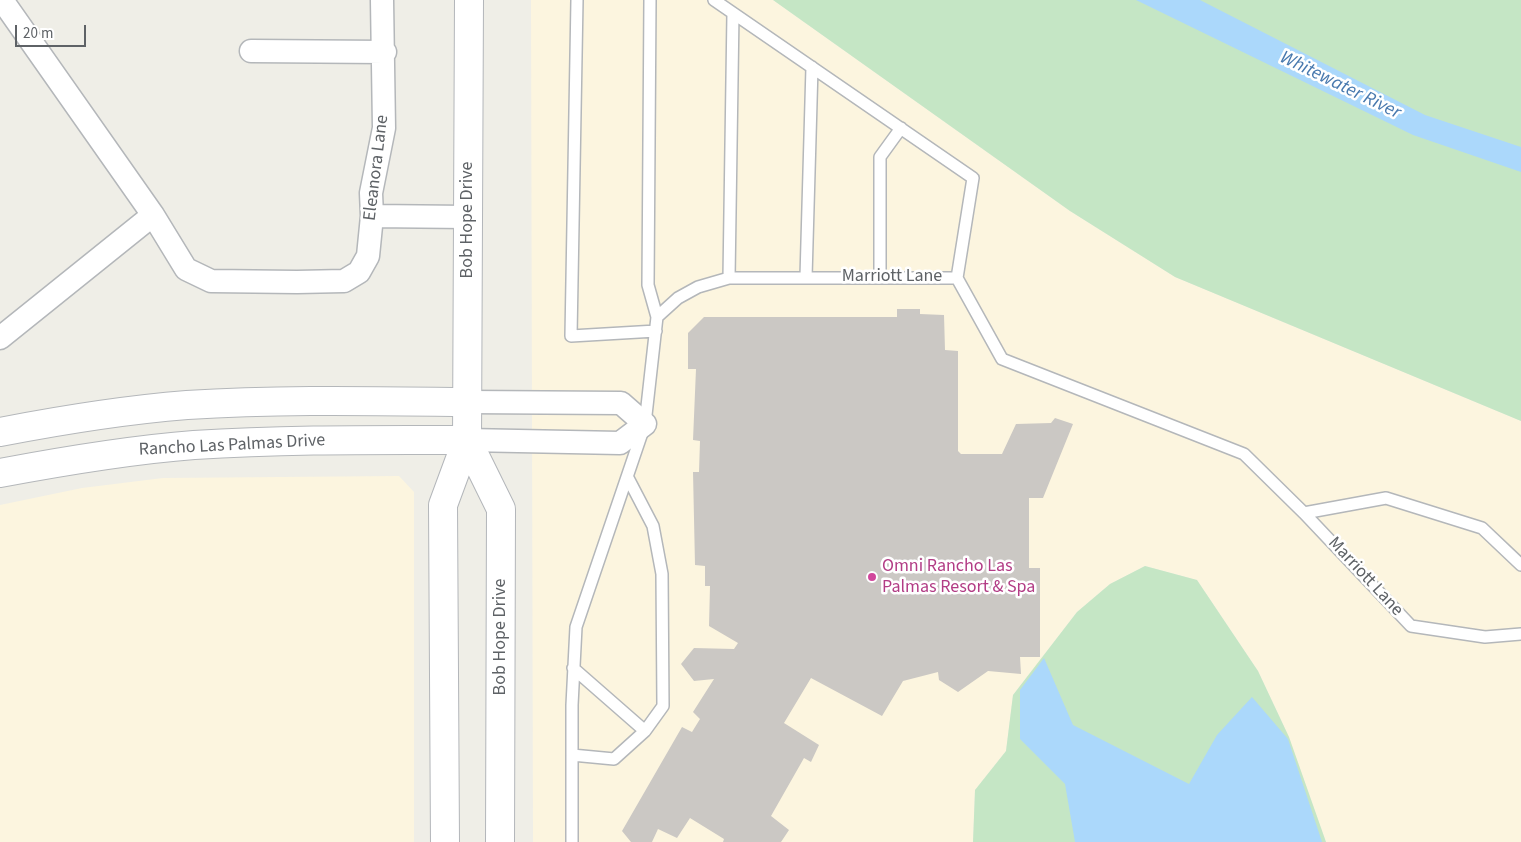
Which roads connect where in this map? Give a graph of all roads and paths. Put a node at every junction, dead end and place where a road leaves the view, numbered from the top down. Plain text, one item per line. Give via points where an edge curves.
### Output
1 (2, 0) edge
2 (382, 0) edge
3 (469, 0) edge
4 (577, 0) edge
5 (650, 0) edge
6 (714, 0) edge
7 (733, 13) junction
8 (251, 51) dead end
9 (385, 52) junction
10 (812, 67) junction
11 (901, 128) junction
12 (153, 215) junction
13 (372, 216) junction
14 (468, 217) junction
15 (806, 277) junction
16 (729, 278) junction
17 (880, 278) junction
18 (958, 278) junction
19 (657, 317) junction
20 (656, 331) junction
21 (0, 338) edge
22 (467, 402) junction
23 (646, 424) junction
24 (0, 432) edge
25 (467, 440) junction
26 (0, 473) edge
27 (628, 478) junction
28 (1304, 513) junction
29 (1521, 565) edge
30 (1521, 634) edge
31 (574, 668) junction
32 (645, 731) junction
33 (572, 754) junction
34 (444, 842) edge
35 (500, 842) edge
36 (572, 842) edge

1 - 12 street, Eleanora Lane
2 - 9 street, Eleanora Lane
3 - 14 main road, Bob Hope Drive
4 - 20 lane via 571,336
5 - 19 lane via 648,285
6 - 7 lane
7 - 10 lane
7 - 16 lane
8 - 9 street
9 - 13 street, Eleanora Lane via 384,128 371,192
10 - 11 lane
10 - 15 lane
11 - 17 lane via 880,157
11 - 18 lane via 973,178
12 - 13 street, Eleanora Lane via 191,272 211,281 278,282 344,281 359,272 368,256
12 - 21 street
13 - 14 street
14 - 22 main road, Bob Hope Drive
15 - 16 lane, Marriott Lane
15 - 17 lane, Marriott Lane
16 - 19 lane, Marriott Lane via 698,287 678,298
17 - 18 lane, Marriott Lane
18 - 28 lane, Marriott Lane via 1002,359 1244,454
19 - 20 lane
20 - 23 lane
22 - 23 street via 621,403
22 - 24 main road via 290,401 186,406 75,417
22 - 25 main road, Bob Hope Drive
23 - 25 street via 620,443
23 - 27 lane
25 - 26 main road, Rancho Las Palmas Drive via 298,440 194,445 83,457
25 - 34 main road, Bob Hope Drive via 443,505
25 - 35 main road, Bob Hope Drive via 501,509
27 - 31 lane via 576,627
27 - 32 lane via 653,526 662,574 663,706
28 - 29 lane, Marriott Lane via 1386,498 1482,528
28 - 30 lane, Marriott Lane via 1411,626 1485,637
31 - 32 lane
31 - 33 lane
32 - 33 lane via 614,759
33 - 36 lane

